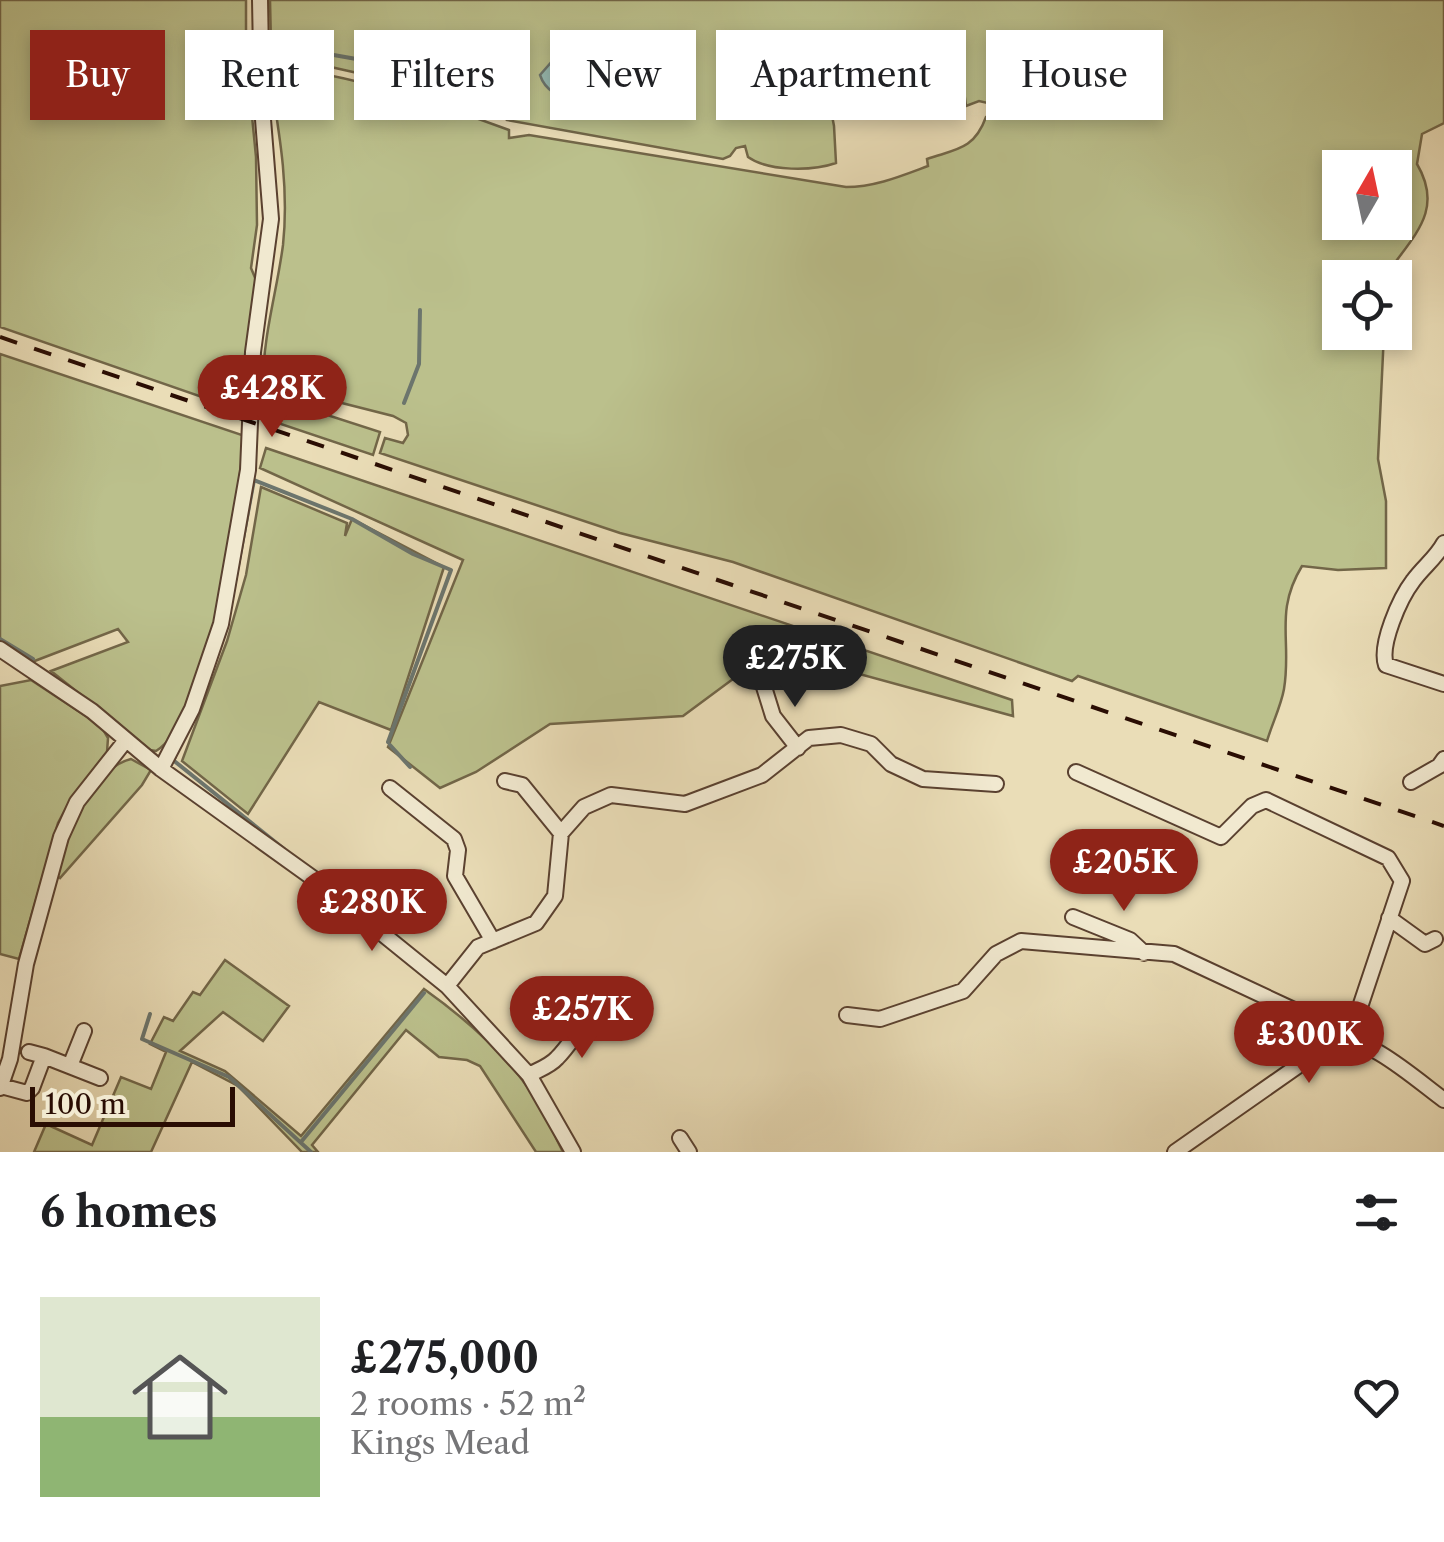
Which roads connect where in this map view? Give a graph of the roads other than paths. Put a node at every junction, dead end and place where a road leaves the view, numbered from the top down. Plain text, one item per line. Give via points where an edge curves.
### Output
1 (260, 0) edge
2 (1444, 543) edge
3 (0, 648) edge
4 (1444, 684) edge
5 (764, 687) dead end
6 (126, 740) junction
7 (798, 748) junction
8 (1444, 759) edge
9 (161, 769) junction
10 (1076, 772) dead end
11 (504, 781) dead end
12 (1411, 782) dead end
13 (996, 784) dead end
14 (390, 788) dead end
15 (561, 833) junction
16 (1073, 917) dead end
17 (1389, 918) junction
18 (1435, 939) dead end
19 (493, 941) junction
20 (1145, 953) junction
21 (447, 986) junction
22 (627, 1011) dead end
23 (847, 1015) dead end
24 (84, 1032) dead end
25 (1345, 1038) junction
26 (70, 1066) junction
27 (529, 1076) junction
28 (100, 1078) dead end
29 (1, 1087) edge
30 (1444, 1100) edge
31 (573, 1152) edge
32 (1175, 1152) edge

1 - 9 street via 271,219 248,470 221,624 192,709
2 - 4 street via 1398,607 1382,654 1386,665
3 - 6 street
5 - 7 street via 772,716
6 - 9 street
6 - 29 street via 77,802 61,837
7 - 13 street via 809,738 841,735 872,744 891,764 923,779
7 - 15 street via 762,775 684,804 611,795 584,806
8 - 12 street
9 - 21 street
10 - 17 street via 1222,837 1266,800 1364,844 1388,858 1402,881
11 - 15 street via 522,786
14 - 19 street via 454,839 455,876
15 - 19 street via 556,896 536,923
16 - 20 street
17 - 18 street via 1426,944
17 - 25 street
19 - 21 street via 478,947
20 - 23 street via 1021,941 996,954 963,991 880,1019
20 - 25 street via 1174,954
21 - 27 street
22 - 27 street via 594,1016 557,1060
24 - 26 street
25 - 30 street via 1365,1044
25 - 32 street
26 - 28 street
26 - 29 street via 37,1054 27,1094
27 - 31 street

